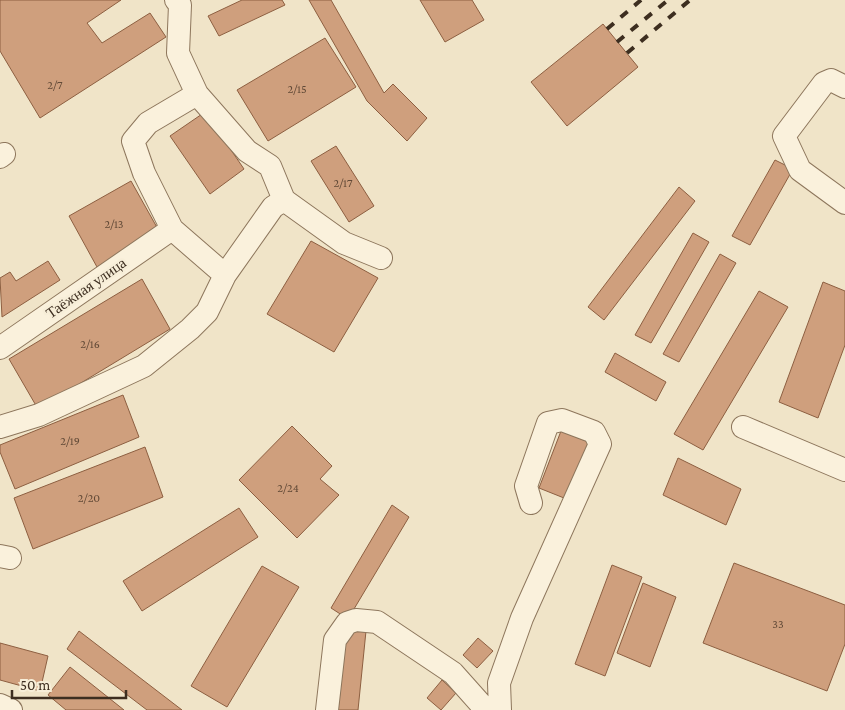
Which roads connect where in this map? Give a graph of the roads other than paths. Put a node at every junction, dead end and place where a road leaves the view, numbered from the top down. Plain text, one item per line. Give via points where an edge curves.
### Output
1 (176, 0) edge
2 (842, 85) edge
3 (197, 94) junction
4 (284, 200) junction
5 (845, 204) edge
6 (172, 229) junction
7 (381, 258) dead end
8 (225, 275) junction
9 (0, 348) edge
10 (0, 427) edge
11 (743, 427) dead end
12 (845, 470) edge
13 (531, 504) dead end
14 (0, 705) edge
15 (11, 710) edge
16 (327, 710) edge
17 (486, 710) edge
18 (500, 710) edge

1 - 3 street via 180,5 178,53
2 - 5 street via 831,80 824,83 784,136 800,170
3 - 4 street via 247,151 270,166
3 - 6 street via 148,123 133,142 144,174
4 - 7 street via 344,243
4 - 8 street via 273,207
6 - 8 street
6 - 9 street, Таёжная улица
8 - 10 street via 207,312 144,366 39,415
11 - 12 street
13 - 18 street via 526,486 548,423 562,420 594,432 600,444 522,618 499,683
14 - 15 street
16 - 17 street via 335,640 347,623 366,620 377,622 453,673

